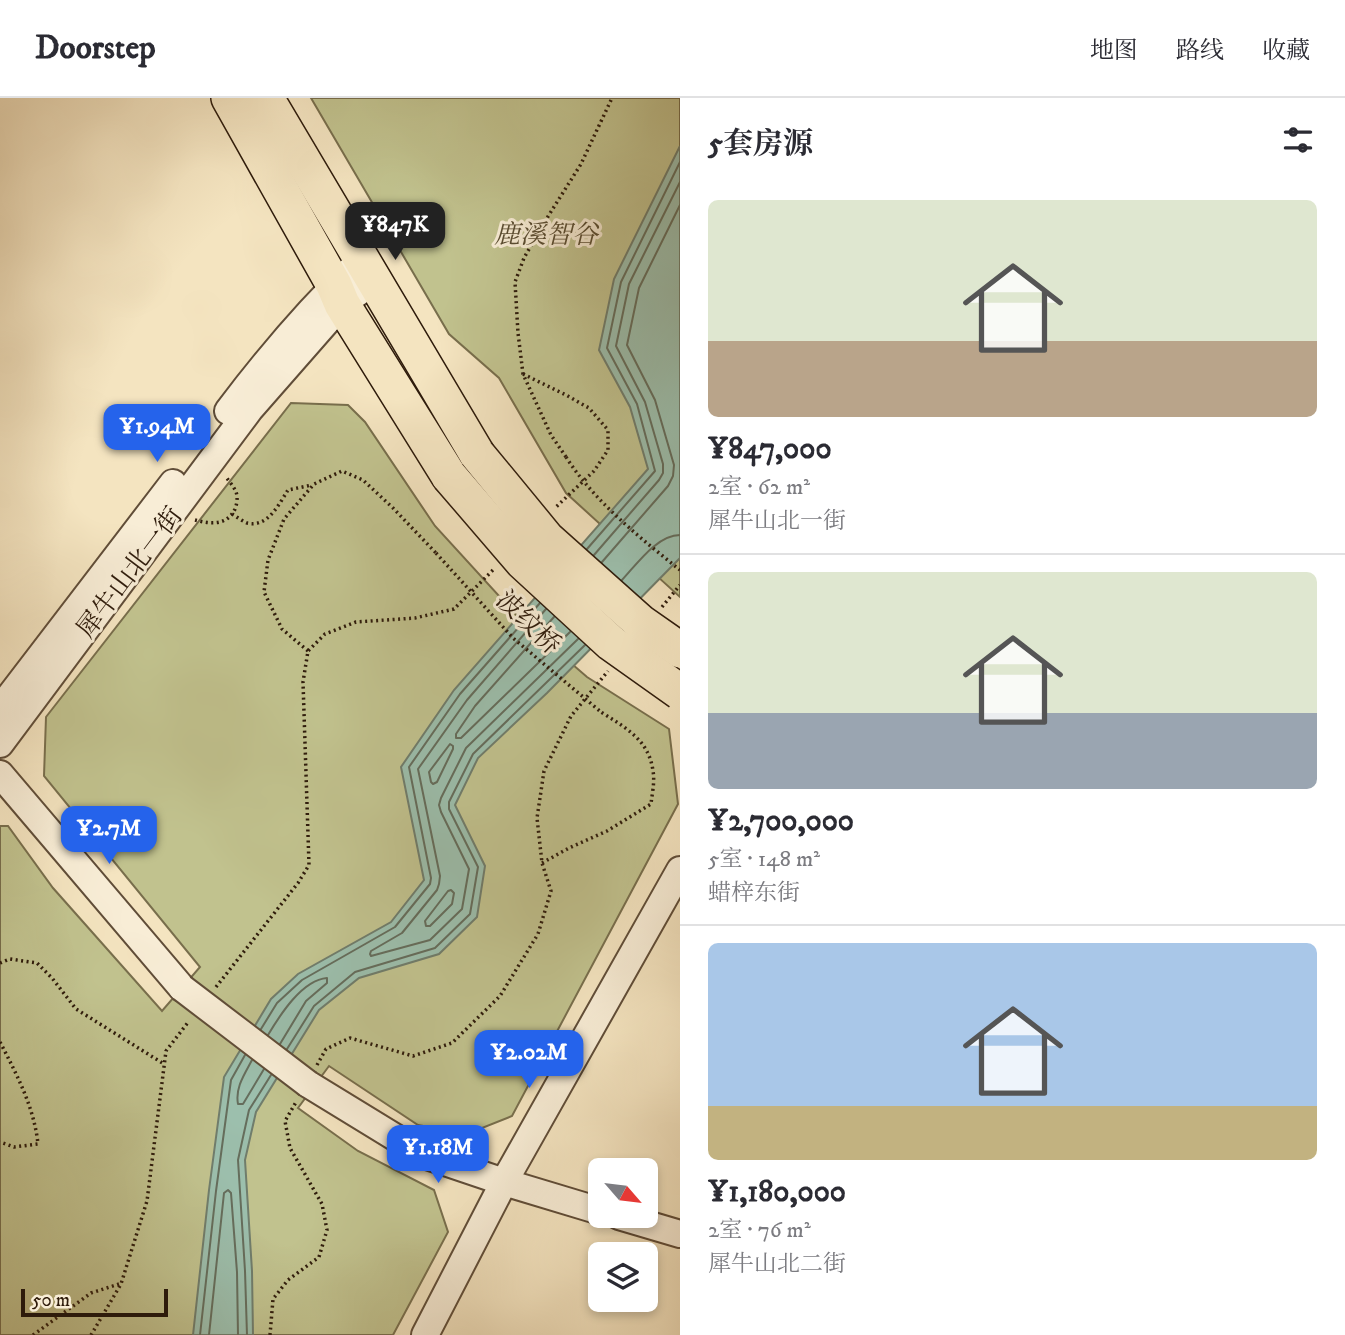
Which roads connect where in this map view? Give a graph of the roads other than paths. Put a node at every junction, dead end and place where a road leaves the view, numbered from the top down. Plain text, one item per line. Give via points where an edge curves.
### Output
1 (229, 98) edge
2 (266, 98) edge
3 (367, 270) junction
4 (338, 295) junction
5 (680, 650) edge
6 (680, 692) edge
7 (0, 709) edge
8 (0, 744) edge
9 (0, 774) edge
10 (680, 870) edge
11 (504, 1182) junction
12 (588, 1207) edge
13 (658, 1227) edge
14 (680, 1234) edge
15 (425, 1335) edge

1 - 4 main road
2 - 3 main road
3 - 4 street, 犀牛山北一街
3 - 5 main road, bridge via 477,454 547,539 640,622
4 - 6 main road, bridge via 449,476 523,562 611,643
4 - 7 street, 犀牛山北一街 via 256,374
4 - 8 street, 犀牛山北一街
9 - 11 street, bridge via 182,988 306,1085 424,1155
10 - 11 street
11 - 12 street
11 - 15 street
13 - 14 street

